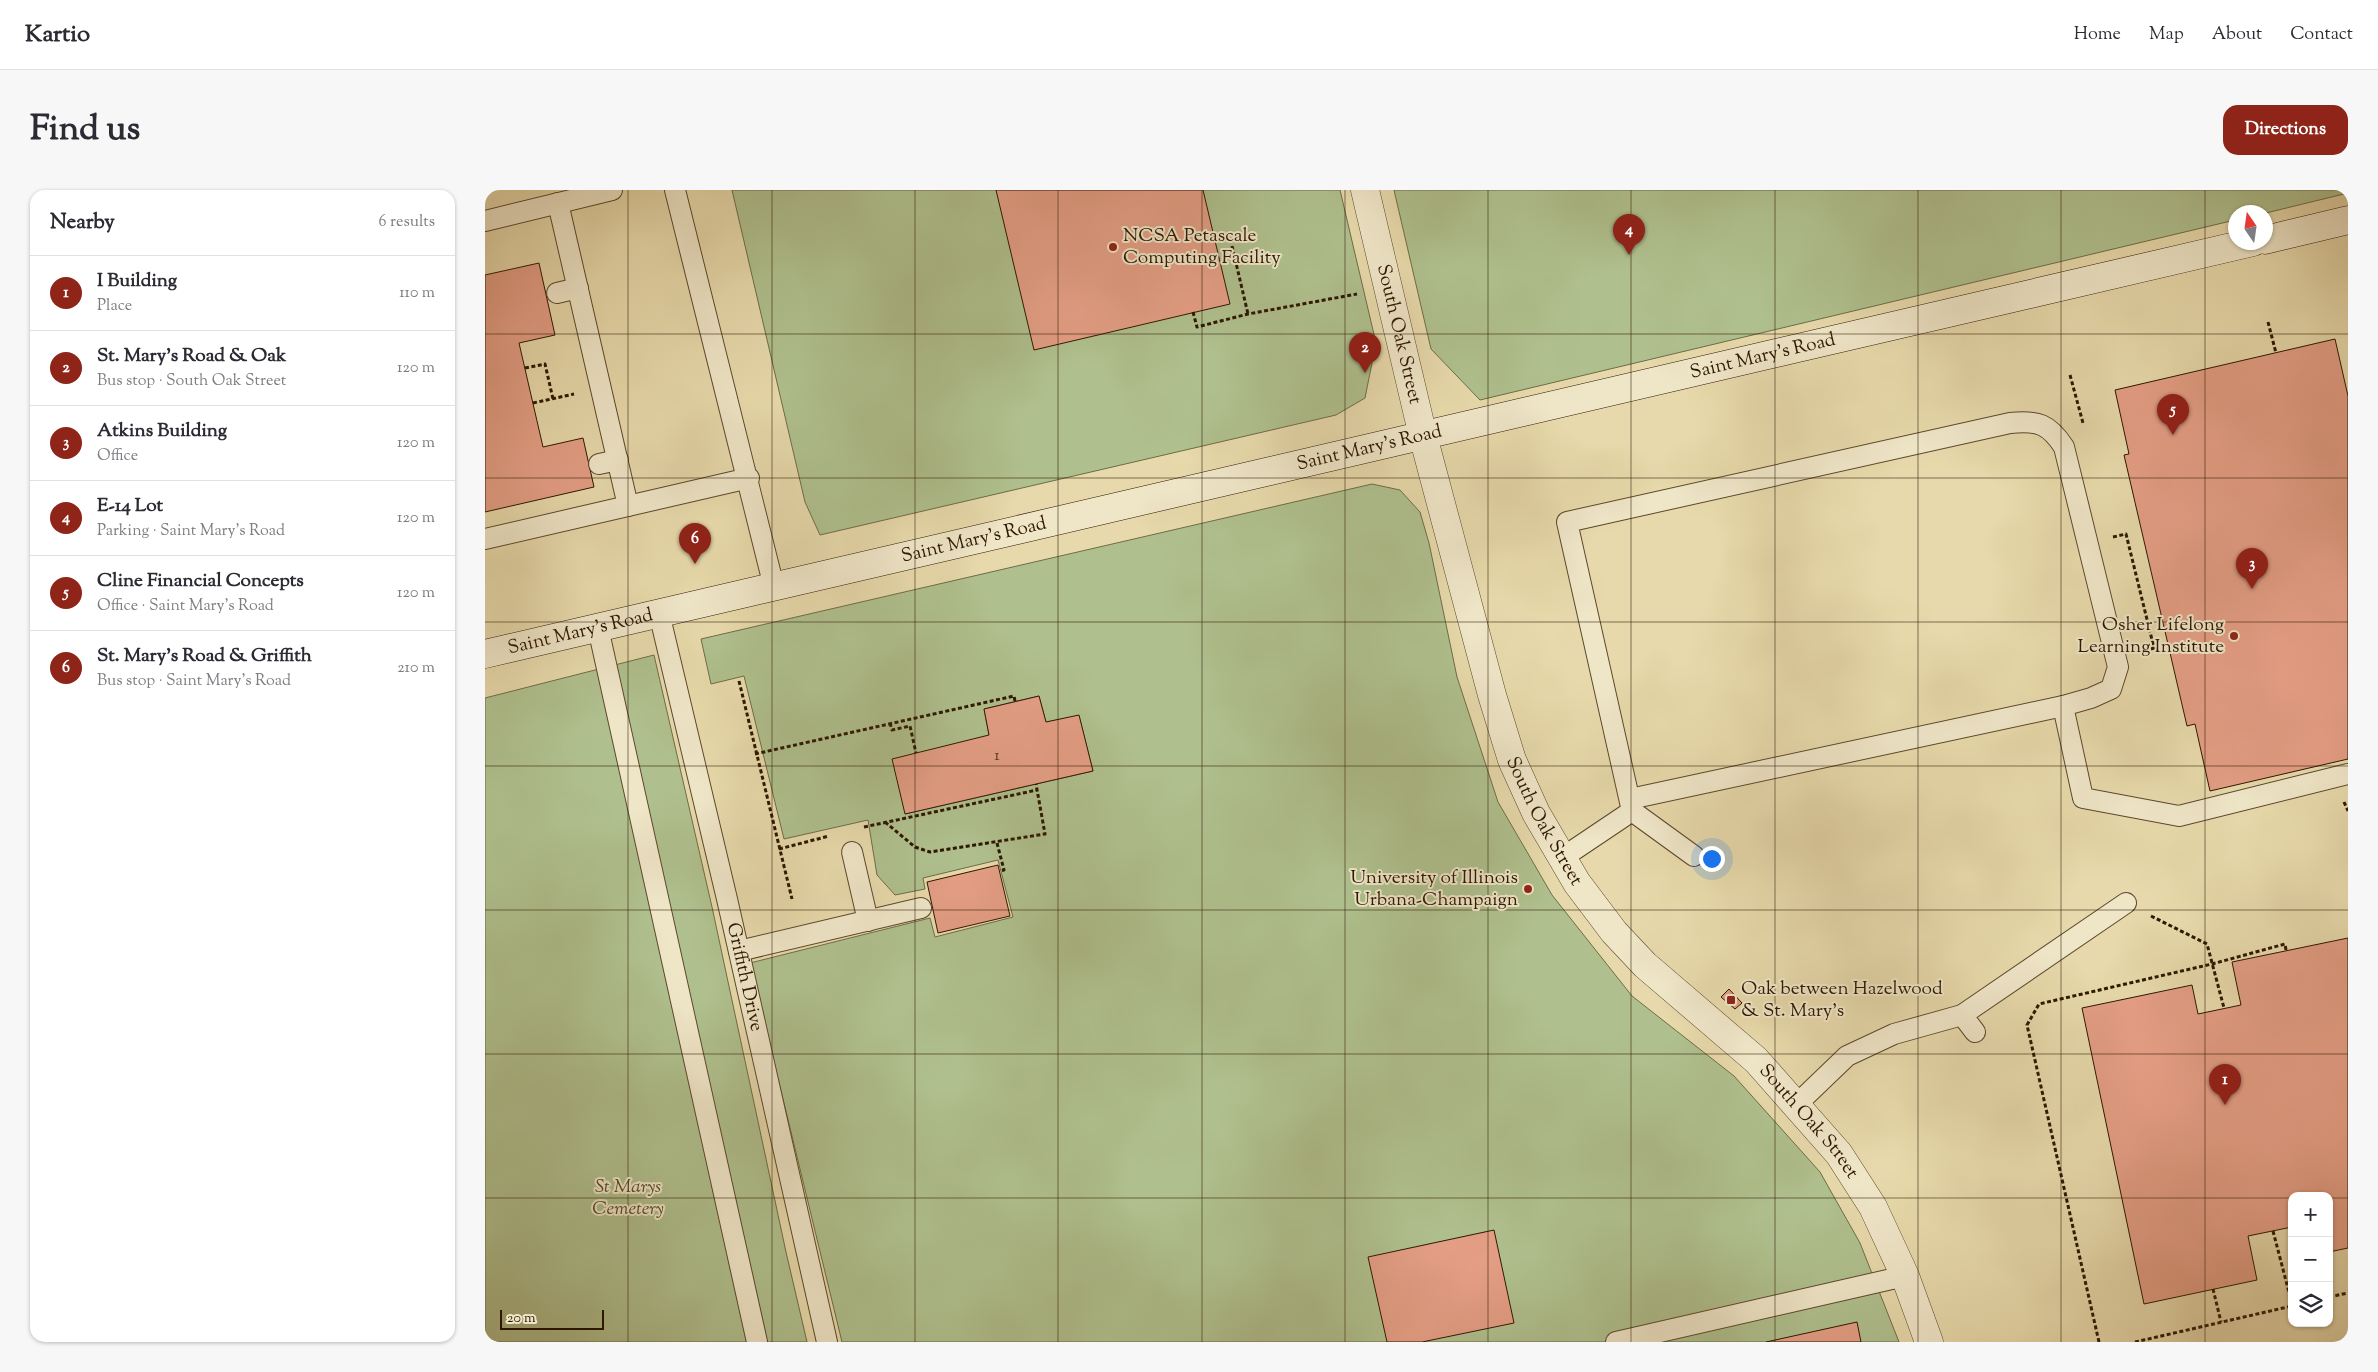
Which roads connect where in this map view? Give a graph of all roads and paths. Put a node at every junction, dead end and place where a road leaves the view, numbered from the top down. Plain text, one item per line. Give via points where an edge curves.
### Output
1 (613, 190) edge
2 (675, 190) edge
3 (1365, 190) edge
4 (558, 203) junction
5 (2348, 220) edge
6 (485, 221) edge
7 (2273, 238) edge
8 (1232, 246) dead end
9 (2228, 248) edge
10 (1387, 286) junction
11 (578, 288) junction
12 (557, 293) dead end
13 (1193, 312) dead end
14 (1248, 314) junction
15 (2268, 322) dead end
16 (2276, 353) dead end
17 (525, 368) dead end
18 (601, 388) junction
19 (553, 399) junction
20 (533, 403) dead end
21 (1423, 436) junction
22 (749, 478) junction
23 (628, 506) junction
24 (485, 539) edge
25 (775, 586) junction
26 (659, 613) junction
27 (598, 628) junction
28 (485, 654) edge
29 (739, 681) dead end
30 (1015, 701) dead end
31 (2063, 706) junction
32 (890, 723) junction
33 (916, 753) dead end
34 (755, 754) junction
35 (2348, 774) edge
36 (1036, 784) dead end
37 (1037, 790) junction
38 (1631, 805) junction
39 (884, 822) junction
40 (856, 829) dead end
41 (837, 834) dead end
42 (997, 843) junction
43 (779, 849) junction
44 (852, 852) dead end
45 (1694, 856) dead end
46 (1563, 858) junction
47 (999, 871) dead end
48 (791, 899) dead end
49 (2126, 903) joint
50 (921, 908) dead end
51 (868, 920) junction
52 (2286, 950) dead end
53 (739, 951) junction
54 (2212, 964) junction
55 (2224, 1008) dead end
56 (1962, 1015) junction
57 (1975, 1032) dead end
58 (1796, 1105) junction
59 (2273, 1231) dead end
60 (1905, 1276) junction
61 (2213, 1289) dead end
62 (2288, 1289) edge
63 (2348, 1293) edge
64 (2333, 1296) edge
65 (2288, 1306) edge
66 (2221, 1322) junction
67 (757, 1342) edge
68 (827, 1342) edge
69 (1616, 1342) edge
70 (1929, 1342) edge
71 (2099, 1342) edge
72 (2135, 1342) edge

1 - 4 lane
2 - 22 lane
3 - 10 main road, South Oak Street
4 - 6 lane
4 - 11 lane
5 - 7 main road
8 - 14 path
9 - 21 main road, Saint Mary's Road
10 - 14 path
10 - 21 main road, South Oak Street
11 - 12 lane
11 - 18 lane
13 - 14 path via 1197,327
15 - 16 path
17 - 19 path via 545,364
18 - 19 path
18 - 23 lane via 608,462
19 - 20 path
21 - 25 main road, Saint Mary's Road
21 - 46 main road, South Oak Street via 1512,760 1536,813
22 - 23 lane
22 - 25 lane
23 - 24 lane
25 - 26 main road, Saint Mary's Road
26 - 27 main road, Saint Mary's Road
26 - 53 lane, Griffith Drive
27 - 28 main road, Saint Mary's Road
27 - 67 lane
29 - 34 path
30 - 32 path via 1014,696
31 - 35 lane via 2083,798 2179,816
31 - 38 lane
31 - 38 lane via 2111,689 2118,667 2064,447 2053,431 2030,421 1567,522
32 - 33 path via 891,730 910,726
32 - 34 path
34 - 43 path
36 - 37 path
37 - 39 path
37 - 42 path via 1045,834
38 - 45 lane
38 - 46 lane
39 - 40 path
39 - 42 path via 915,847 930,852
41 - 43 path
42 - 47 path via 1004,870
43 - 48 path
44 - 51 lane
46 - 58 main road, South Oak Street via 1577,883 1614,932 1645,965 1756,1060
49 - 54 path via 2207,944
49 - 56 lane
50 - 51 lane
51 - 53 lane
52 - 54 path via 2285,944
53 - 68 lane, Griffith Drive
54 - 55 path
54 - 71 path via 2039,1004 2027,1025
56 - 57 lane
56 - 58 lane via 1894,1034 1847,1056
58 - 60 main road, South Oak Street via 1839,1154 1873,1207
59 - 62 path
60 - 69 lane
60 - 70 main road, South Oak Street
61 - 66 path
63 - 64 path
65 - 66 path
66 - 72 path

